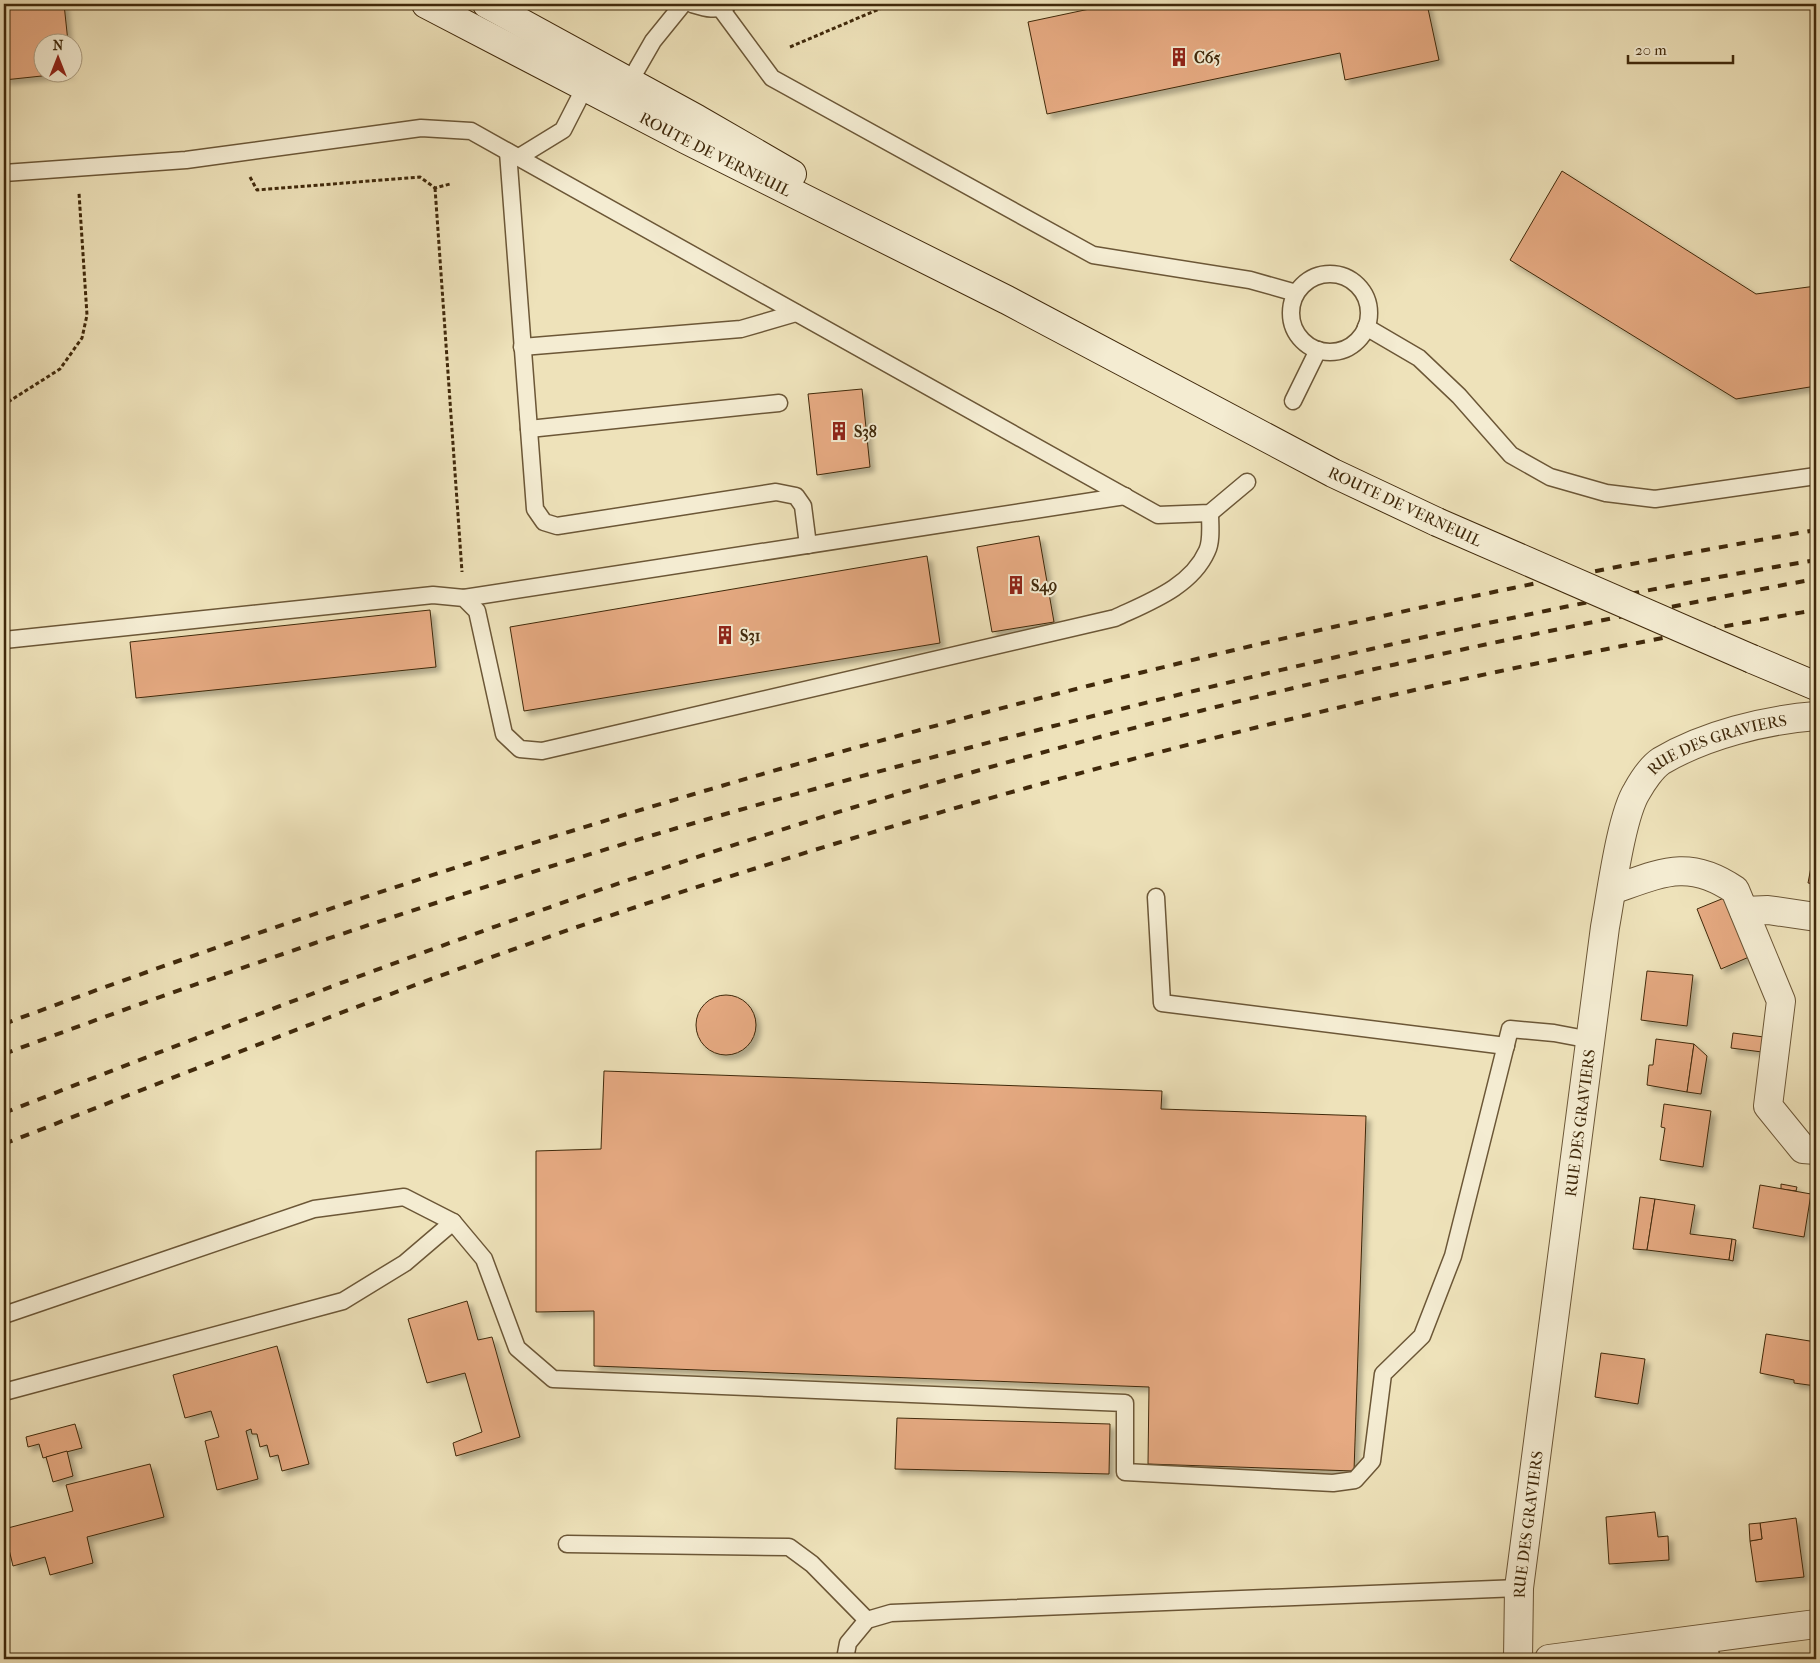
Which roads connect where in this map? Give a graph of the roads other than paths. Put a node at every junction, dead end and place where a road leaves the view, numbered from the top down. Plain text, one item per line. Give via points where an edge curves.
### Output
1 (426, 4) edge
2 (487, 4) edge
3 (683, 4) edge
4 (692, 4) edge
5 (724, 6) edge
6 (630, 81) junction
7 (585, 86) junction
8 (513, 154) junction
9 (4, 173) edge
10 (1296, 293) junction
11 (1007, 300) junction
12 (796, 312) junction
13 (1366, 327) junction
14 (522, 347) junction
15 (1318, 350) junction
16 (1293, 401) dead end
17 (779, 403) dead end
18 (528, 429) junction
19 (1816, 476) edge
20 (1247, 482) dead end
21 (1125, 496) junction
22 (1210, 513) junction
23 (808, 545) junction
24 (464, 598) junction
25 (4, 640) edge
26 (1816, 686) edge
27 (1816, 716) edge
28 (1612, 890) junction
29 (1156, 897) dead end
30 (1744, 912) junction
31 (1816, 917) edge
32 (1591, 1040) junction
33 (1506, 1046) junction
34 (1816, 1150) edge
35 (453, 1222) junction
36 (4, 1315) edge
37 (4, 1392) edge
38 (567, 1544) dead end
39 (1519, 1588) junction
40 (867, 1620) junction
41 (1816, 1624) edge
42 (1710, 1649) edge
43 (845, 1659) edge
44 (1518, 1659) edge
45 (1549, 1659) edge

1 - 7 main road, ROUTE DE VERNEUIL
2 - 6 main road, ROUTE DE VERNEUIL
3 - 6 lane via 653,41
4 - 5 lane via 704,8
5 - 10 lane via 772,78 1093,255 1250,280
6 - 7 lane
6 - 11 main road, ROUTE DE VERNEUIL
7 - 8 lane via 563,130
7 - 11 main road, ROUTE DE VERNEUIL via 695,145
8 - 9 lane via 471,131 421,128 186,160
8 - 12 lane
8 - 14 lane
10 - 13 lane via 1315,276 1341,275 1362,290 1369,314
10 - 15 lane via 1291,304 1293,327 1307,345
11 - 26 main road, ROUTE DE VERNEUIL, bridge via 1333,473 1437,522
12 - 14 lane via 741,329
12 - 21 lane
13 - 15 lane via 1352,345 1341,351
13 - 19 lane via 1419,358 1459,396 1510,455 1550,477 1606,493 1655,499
14 - 18 lane
15 - 16 lane
17 - 18 lane
18 - 23 lane via 535,509 544,522 557,526 776,492 796,496 803,506
20 - 22 lane
21 - 22 lane via 1158,514
21 - 23 lane
22 - 24 lane via 1208,550 1197,568 1165,595 1115,618 542,751 520,749 504,734 476,611
23 - 24 lane
24 - 25 lane via 433,595
27 - 28 main road, RUE DES GRAVIERS via 1725,733 1659,762 1636,792 1625,825
28 - 30 main road via 1678,870 1702,873 1735,890
28 - 32 main road, RUE DES GRAVIERS
29 - 33 lane via 1162,1003
30 - 31 main road via 1768,910
30 - 34 main road via 1781,1001 1768,1106 1803,1149
32 - 33 lane via 1510,1029
32 - 39 main road, RUE DES GRAVIERS
33 - 35 lane via 1453,1256 1422,1336 1383,1374 1372,1461 1355,1480 1333,1484 1125,1472 1124,1403 553,1379 517,1348 484,1259
35 - 36 lane via 404,1197 314,1209
35 - 37 lane via 405,1263 343,1301
38 - 40 lane via 789,1547 812,1564
39 - 40 lane via 892,1613
39 - 44 main road, RUE DES GRAVIERS
40 - 43 lane via 848,1643
41 - 42 main road
42 - 45 main road

